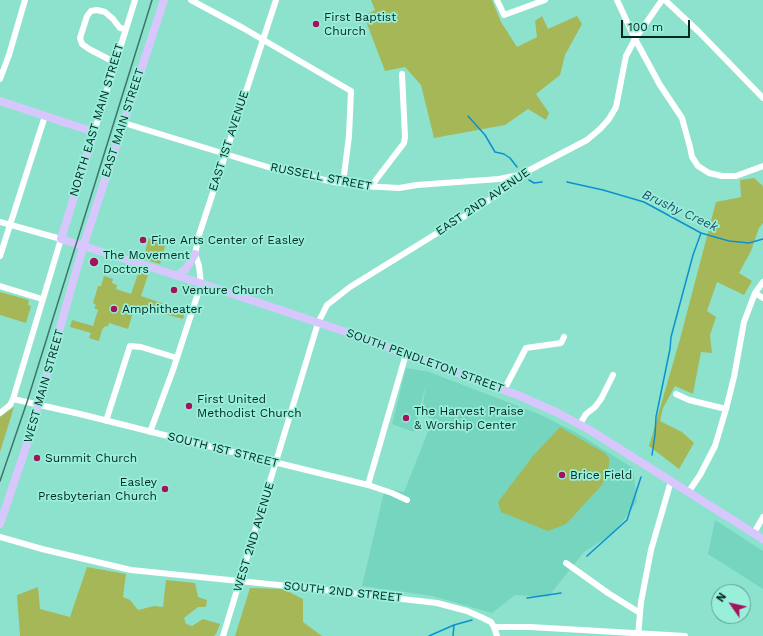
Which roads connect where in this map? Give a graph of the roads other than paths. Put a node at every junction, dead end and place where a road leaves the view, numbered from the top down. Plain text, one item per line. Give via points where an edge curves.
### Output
1 (25, 0) edge
2 (135, 0) edge
3 (164, 0) edge
4 (191, 0) edge
5 (276, 0) edge
6 (497, 0) edge
7 (545, 0) edge
8 (617, 0) edge
9 (662, 0) edge
10 (665, 0) edge
11 (125, 29) junction
12 (635, 39) junction
13 (263, 40) junction
14 (116, 63) junction
15 (402, 74) dead end
16 (0, 79) edge
17 (763, 98) edge
18 (0, 101) edge
19 (45, 116) junction
20 (124, 123) junction
21 (94, 132) junction
22 (224, 154) junction
23 (763, 166) edge
24 (522, 174) junction
25 (343, 183) junction
26 (373, 187) junction
27 (0, 222) edge
28 (10, 224) junction
29 (61, 240) junction
30 (83, 247) junction
31 (195, 254) junction
32 (0, 256) edge
33 (177, 276) junction
34 (763, 282) edge
35 (201, 284) junction
36 (0, 286) edge
37 (755, 293) junction
38 (763, 298) edge
39 (42, 299) junction
40 (318, 322) junction
41 (564, 337) dead end
42 (406, 354) junction
43 (177, 358) junction
44 (613, 375) dead end
45 (504, 390) junction
46 (676, 394) dead end
47 (13, 399) junction
48 (38, 404) junction
49 (726, 410) junction
50 (0, 413) edge
51 (106, 421) junction
52 (580, 424) junction
53 (150, 432) junction
54 (276, 463) junction
55 (672, 481) junction
56 (368, 485) junction
57 (689, 491) junction
58 (407, 500) dead end
59 (763, 517) edge
60 (0, 524) edge
61 (754, 533) junction
62 (0, 537) edge
63 (763, 538) edge
64 (566, 563) dead end
65 (240, 581) junction
66 (640, 613) junction
67 (494, 627) junction
68 (639, 635) edge
69 (223, 636) edge
70 (497, 636) edge
71 (685, 636) edge

1 - 16 street
2 - 11 street, NORTH EAST MAIN STREET
3 - 20 main road, EAST MAIN STREET
4 - 13 street
5 - 13 street, EAST 1ST AVENUE
6 - 7 street via 504,15
8 - 12 street
9 - 12 street, EAST 2ND AVENUE
10 - 17 street
11 - 14 street, NORTH EAST MAIN STREET
11 - 14 street via 120,28 105,12 91,11 80,38 82,44 89,49
12 - 23 street via 660,85 682,118 692,157 698,166 709,173 722,176 736,176
12 - 24 street, EAST 2ND AVENUE via 626,56 616,107 609,119 587,140
13 - 22 street, EAST 1ST AVENUE
13 - 25 street via 351,91
14 - 21 street, NORTH EAST MAIN STREET
15 - 26 street via 404,143 375,180
18 - 19 main road
19 - 21 main road
19 - 28 street
20 - 22 street, RUSSELL STREET
20 - 30 main road, EAST MAIN STREET
21 - 29 main road, NORTH EAST MAIN STREET
22 - 25 street, RUSSELL STREET via 271,168
22 - 31 street, EAST 1ST AVENUE via 198,235
24 - 26 street, RUSSELL STREET via 499,179 399,188
24 - 40 street, EAST 2ND AVENUE via 495,196 350,287 327,305
25 - 26 street, RUSSELL STREET
27 - 28 street
28 - 29 street
28 - 32 street
29 - 30 main road, SOUTH PENDLETON STREET
29 - 39 street
30 - 33 main road, SOUTH PENDLETON STREET
30 - 48 main road, WEST MAIN STREET
31 - 33 main road via 186,269
31 - 35 street, EAST 1ST AVENUE
33 - 35 main road, SOUTH PENDLETON STREET
34 - 37 street
35 - 40 main road, SOUTH PENDLETON STREET
35 - 43 street
36 - 39 street
37 - 38 street
37 - 49 street via 744,322
39 - 47 street
40 - 42 main road, SOUTH PENDLETON STREET
40 - 54 street, WEST 2ND AVENUE
41 - 45 street via 561,343 526,348
42 - 45 main road, SOUTH PENDLETON STREET
42 - 56 street
43 - 51 street via 130,346
43 - 53 street
44 - 52 street via 601,399 583,417
45 - 52 main road, SOUTH PENDLETON STREET
46 - 49 street
47 - 48 street, SOUTH 1ST STREET
47 - 50 street
48 - 51 street, SOUTH 1ST STREET
48 - 60 main road, WEST MAIN STREET
49 - 57 street via 716,446
51 - 53 street, SOUTH 1ST STREET
52 - 55 main road, SOUTH PENDLETON STREET
53 - 54 street, SOUTH 1ST STREET
54 - 56 street, SOUTH 1ST STREET
54 - 65 street, WEST 2ND AVENUE
55 - 57 main road, SOUTH PENDLETON STREET
55 - 66 street via 651,550
56 - 58 street, SOUTH 1ST STREET via 392,492
57 - 61 main road, SOUTH PENDLETON STREET
59 - 61 street
61 - 63 main road, SOUTH PENDLETON STREET
62 - 65 street, SOUTH 2ND STREET via 131,570
64 - 66 street
65 - 67 street, SOUTH 2ND STREET via 437,603 467,611 491,622
65 - 69 street, WEST 2ND AVENUE
66 - 68 street
67 - 68 street
67 - 70 street
68 - 71 street

